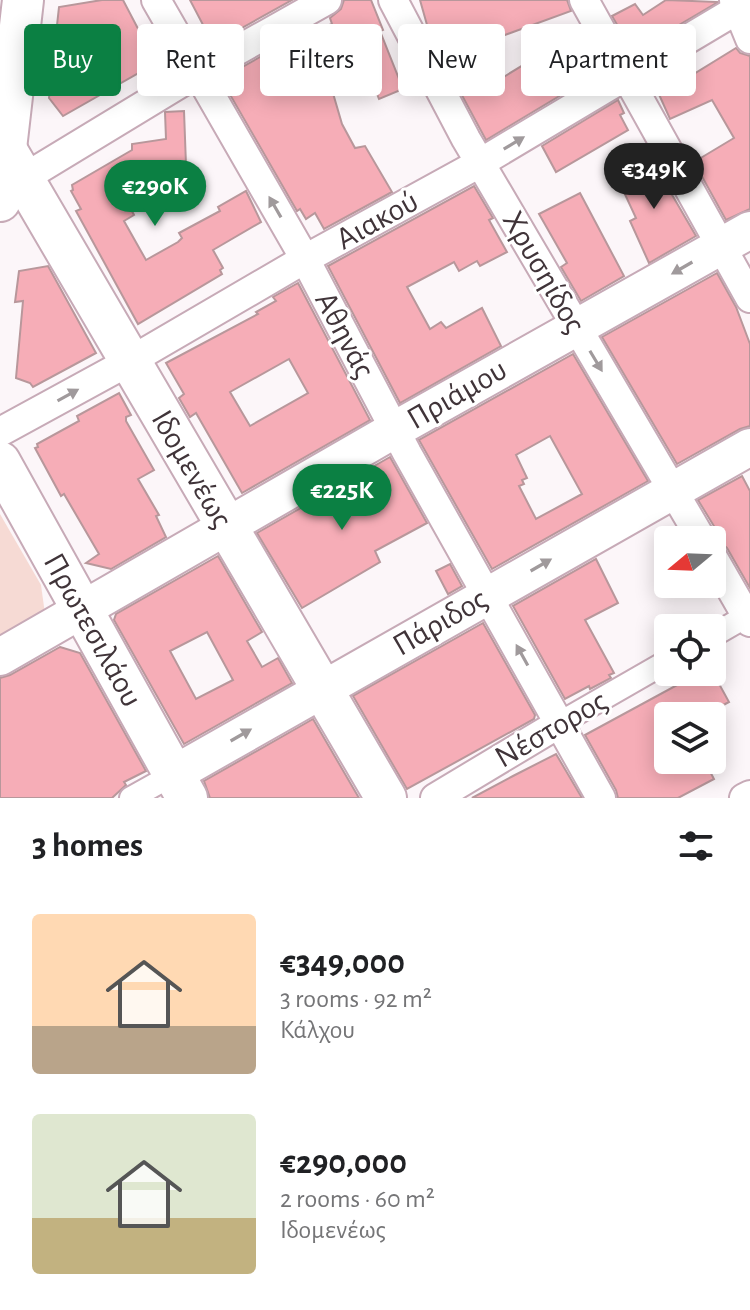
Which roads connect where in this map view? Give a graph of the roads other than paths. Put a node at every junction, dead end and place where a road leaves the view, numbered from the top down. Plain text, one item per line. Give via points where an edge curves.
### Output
1 (23, 0) edge
2 (156, 0) edge
3 (327, 0) edge
4 (393, 0) edge
5 (584, 0) edge
6 (741, 4) edge
7 (169, 24) edge
8 (597, 24) edge
9 (696, 33) edge
10 (750, 39) edge
11 (244, 47) edge
12 (155, 96) edge
13 (210, 96) edge
14 (594, 96) edge
15 (639, 96) edge
16 (480, 163) junction
17 (5, 178) edge
18 (735, 238) edge
19 (305, 259) junction
20 (750, 298) edge
21 (575, 327) junction
22 (130, 361) junction
23 (394, 430) junction
24 (0, 432) edge
25 (750, 447) edge
26 (0, 462) edge
27 (673, 489) junction
28 (694, 526) edge
29 (226, 528) junction
30 (726, 579) edge
31 (489, 595) junction
32 (82, 611) junction
33 (749, 617) edge
34 (726, 629) edge
35 (0, 657) edge
36 (654, 669) edge
37 (323, 689) junction
38 (560, 723) junction
39 (180, 786) edge
40 (750, 795) edge
41 (131, 798) edge
42 (386, 798) edge
43 (435, 798) edge
44 (601, 798) edge
45 (744, 798) edge

1 - 17 main road
2 - 7 street, Αθηνάς
3 - 11 street
4 - 16 street, Χρυσηίδος
5 - 8 street
6 - 9 street, Αιακού
6 - 10 street
12 - 17 street
19 -> 13 street, Αθηνάς
16 -> 14 street, Αιακού
15 - 18 street
16 - 19 street, Αιακού
16 - 21 street, Χρυσηίδος
17 - 22 main road, Ιδομενέως
18 - 20 street
18 -> 21 street, Πριάμου
19 - 22 street, Αιακού
19 - 23 street, Αθηνάς
21 - 23 street, Πριάμου
21 -> 27 street, Χρυσηίδος
24 -> 22 street, Αιακού
22 - 29 main road, Ιδομενέως
23 - 29 street, Πριάμου
23 - 31 street, Αθηνάς
25 - 27 street, Πάριδος
26 - 32 main road, Πρωτεσιλάου
27 - 28 street, Χρυσηίδος
31 -> 27 street, Πάριδος
29 - 32 street, Πριάμου
29 - 37 main road, Ιδομενέως
30 - 33 street
31 - 37 street, Πάριδος
38 -> 31 street, Αθηνάς
32 - 35 street, Πριάμου
32 - 39 main road, Πρωτεσιλάου
33 - 34 street
36 - 38 street, Νέστορος
39 -> 37 street, Πάριδος
37 - 42 main road, Ιδομενέως
38 - 43 street, Νέστορος
38 - 44 street, Αθηνάς
39 - 41 street, Πάριδος
40 - 45 street

